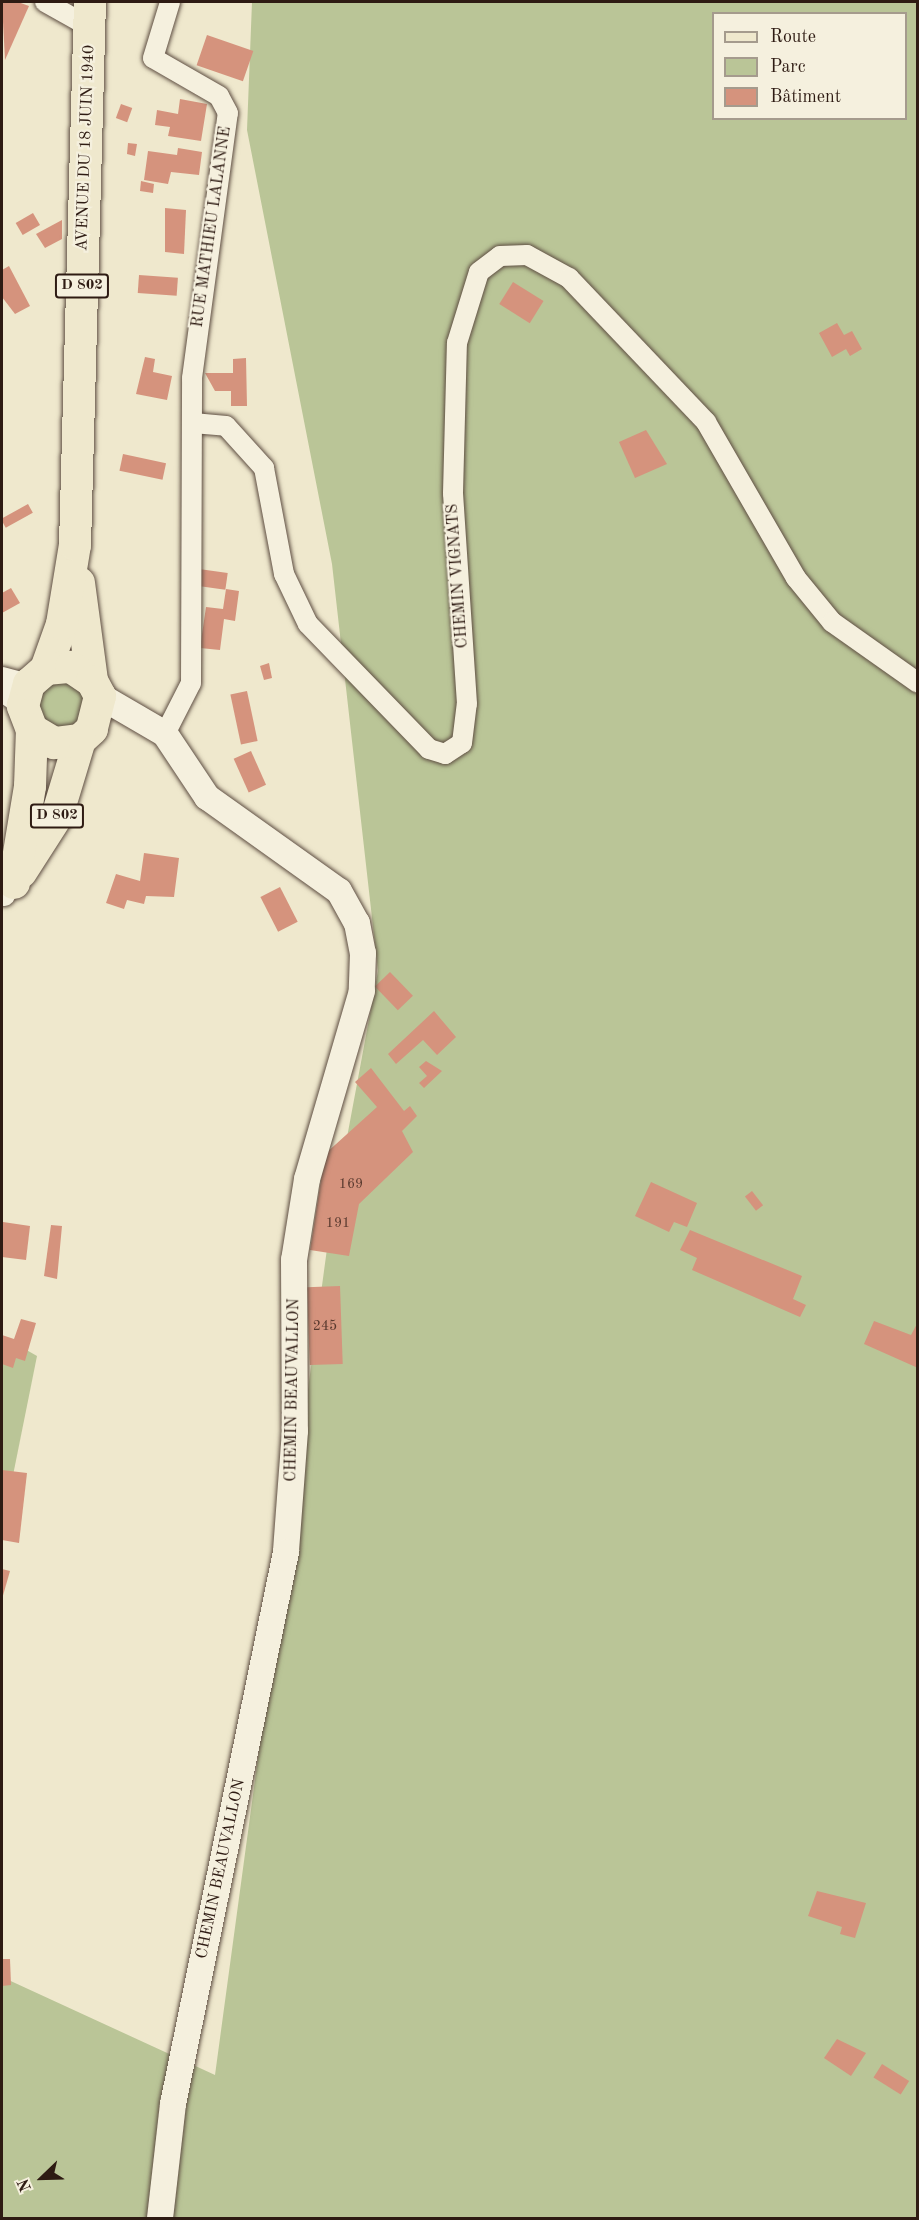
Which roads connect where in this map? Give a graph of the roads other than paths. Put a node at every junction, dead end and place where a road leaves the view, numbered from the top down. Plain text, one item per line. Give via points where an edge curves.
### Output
1 (45, 2) edge
2 (170, 2) edge
3 (90, 14) edge
4 (193, 423) junction
5 (75, 545) junction
6 (918, 683) edge
7 (96, 688) junction
8 (22, 693) edge
9 (157, 729) junction
10 (86, 735) junction
11 (5, 894) edge
12 (160, 2218) edge

1 - 3 street
2 - 4 street, RUE MATHIEU LALANNE via 153,58 219,96 228,113 206,245
3 - 5 main road, AVENUE DU 18 JUIN 1940 / D 802
4 - 6 street, CHEMIN VIGNATS via 226,426 264,468 284,574 308,624 429,749 445,754 462,742 467,704 453,494 457,343 479,272 500,256 527,255 569,278 706,422 796,579 832,622
4 - 9 street via 190,683
5 - 7 main road, AVENUE DU 18 JUIN 1940 / D 802
5 - 8 main road, AVENUE DU 18 JUIN 1940 / D 802 via 62,624
7 - 8 main road via 71,667
7 - 9 street, CHEMIN BEAUVALLON
7 - 10 main road
8 - 10 main road via 54,743
8 - 11 main road, D 802 via 30,786
9 - 10 street
9 - 12 street, CHEMIN BEAUVALLON via 207,797 339,891 357,923 363,962 362,991 306,1190 294,1260 295,1431 286,1552 173,2104
10 - 11 main road, D 802 via 57,816

